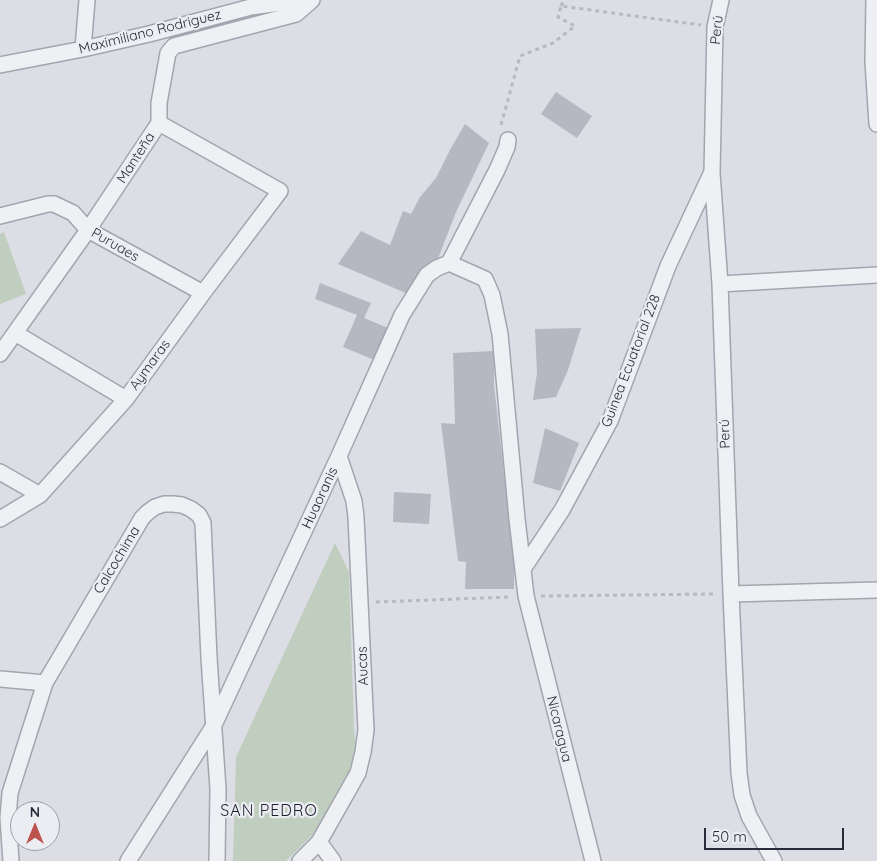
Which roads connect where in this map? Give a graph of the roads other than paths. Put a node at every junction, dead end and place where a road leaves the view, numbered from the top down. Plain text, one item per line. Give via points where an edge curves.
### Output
1 (87, 0) edge
2 (301, 0) edge
3 (312, 0) edge
4 (721, 0) edge
5 (874, 0) edge
6 (252, 4) edge
7 (83, 49) junction
8 (0, 65) edge
9 (159, 123) junction
10 (877, 124) edge
11 (508, 140) road end
12 (712, 173) junction
13 (0, 216) edge
14 (88, 230) junction
15 (449, 263) junction
16 (877, 275) edge
17 (720, 284) junction
18 (203, 293) junction
19 (15, 333) junction
20 (0, 354) edge
21 (126, 399) junction
22 (339, 456) junction
23 (0, 472) edge
24 (40, 495) junction
25 (0, 519) edge
26 (523, 569) junction
27 (877, 590) edge
28 (731, 594) junction
29 (0, 679) edge
30 (44, 682) junction
31 (213, 727) junction
32 (319, 842) junction
33 (11, 861) edge
34 (128, 861) edge
35 (217, 861) edge
36 (300, 861) edge
37 (333, 861) edge
38 (593, 861) edge
39 (774, 861) edge

1 - 7 street
2 - 6 street, Maximiliano Rodriguez
3 - 9 street, Manteña via 296,14 174,46 168,53
4 - 12 street, Perú via 715,27
5 - 10 street
6 - 7 street, Maximiliano Rodriguez
7 - 8 street, Maximiliano Rodriguez
9 - 14 street, Manteña
9 - 18 street, Aymaras via 280,192
11 - 15 street via 497,170
12 - 17 street, Perú
12 - 26 street, Guinea Ecuatorial 228 via 668,266 610,421 562,510
13 - 14 street, Puruaes via 54,204 73,213
14 - 18 street, Puruaes
14 - 19 street, Manteña
15 - 22 street, Huaoranis via 427,275 402,315
15 - 26 street, Nicaragua via 485,279 492,294 500,334
16 - 17 street
17 - 28 street, Perú
18 - 21 street, Aymaras
19 - 20 street, Manteña
19 - 21 street
21 - 24 street, Aymaras
22 - 31 street, Huaoranis
22 - 32 street, Aucas via 356,517 366,730 358,773
23 - 24 street
24 - 25 street, Aymaras
26 - 38 street, Nicaragua via 526,596
27 - 28 street
28 - 39 street, Perú via 742,795 749,816
29 - 30 street
30 - 31 street, Calcochima via 142,518 164,504 182,505 199,515 203,523
30 - 33 street, Calcochima via 10,793
31 - 34 street, Huaoranis
31 - 35 street, Calcochima via 218,804
32 - 36 street, Aucas
32 - 37 street

